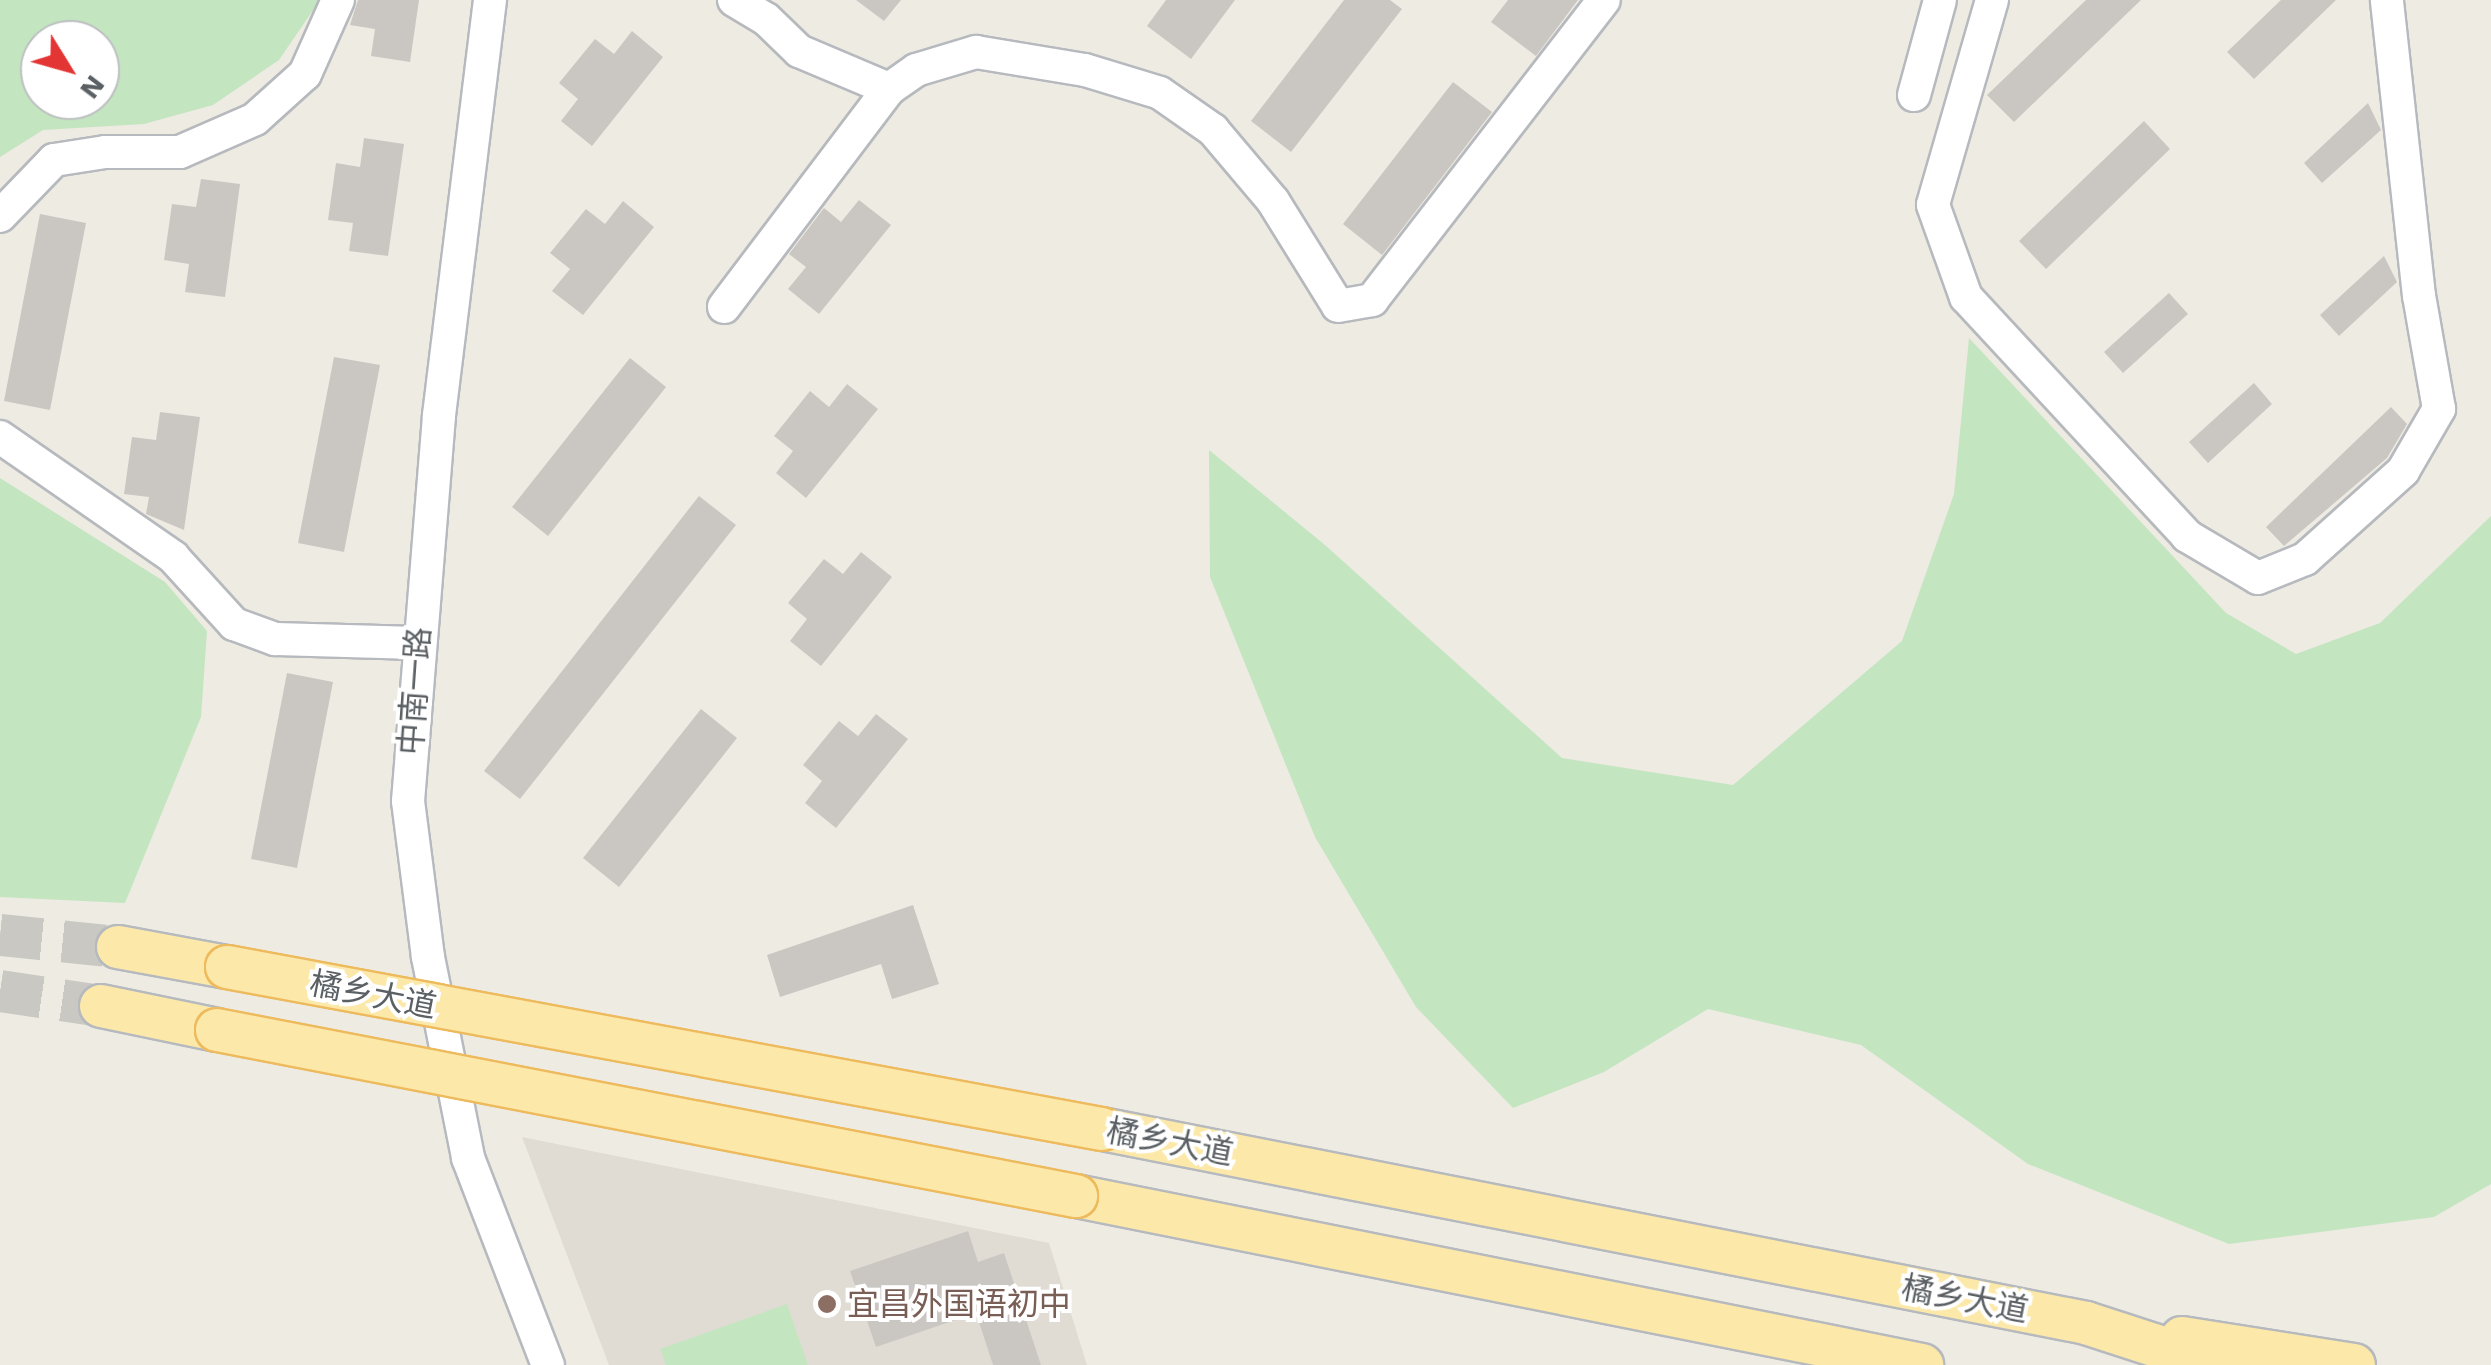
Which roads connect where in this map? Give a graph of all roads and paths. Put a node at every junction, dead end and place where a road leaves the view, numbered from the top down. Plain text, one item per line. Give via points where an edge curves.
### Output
1 (338, 0) edge
2 (490, 0) edge
3 (734, 0) edge
4 (1604, 0) edge
5 (1940, 0) edge
6 (1992, 0) edge
7 (2387, 0) edge
8 (889, 89) junction
9 (1914, 96) dead end
10 (0, 216) edge
11 (724, 307) dead end
12 (0, 437) edge
13 (418, 643) junction
14 (118, 947) tunnel mouth
15 (101, 1006) tunnel mouth
16 (2086, 1323) junction
17 (548, 1365) edge
18 (1922, 1365) edge
19 (2215, 1365) edge
20 (2354, 1365) edge

1 - 10 street via 305,74 255,120 180,152 54,160
2 - 13 street, 中南一路
3 - 8 street via 799,51
4 - 8 street via 1372,300 1338,306 1261,187 1212,130 1160,93 1086,70 976,52 916,70
5 - 9 street
6 - 7 street via 1946,142 1934,205 1966,298 2186,536 2258,578 2306,559 2404,471 2439,409
8 - 11 street
12 - 13 street via 174,557 234,624 275,639
13 - 17 street, 中南一路 via 408,801 428,957 468,1158
14 - 16 main road, 橘乡大道, bridge via 1102,1129
15 - 18 main road, 橘乡大道, bridge
16 - 19 main road, 橘乡大道
16 - 20 main road

